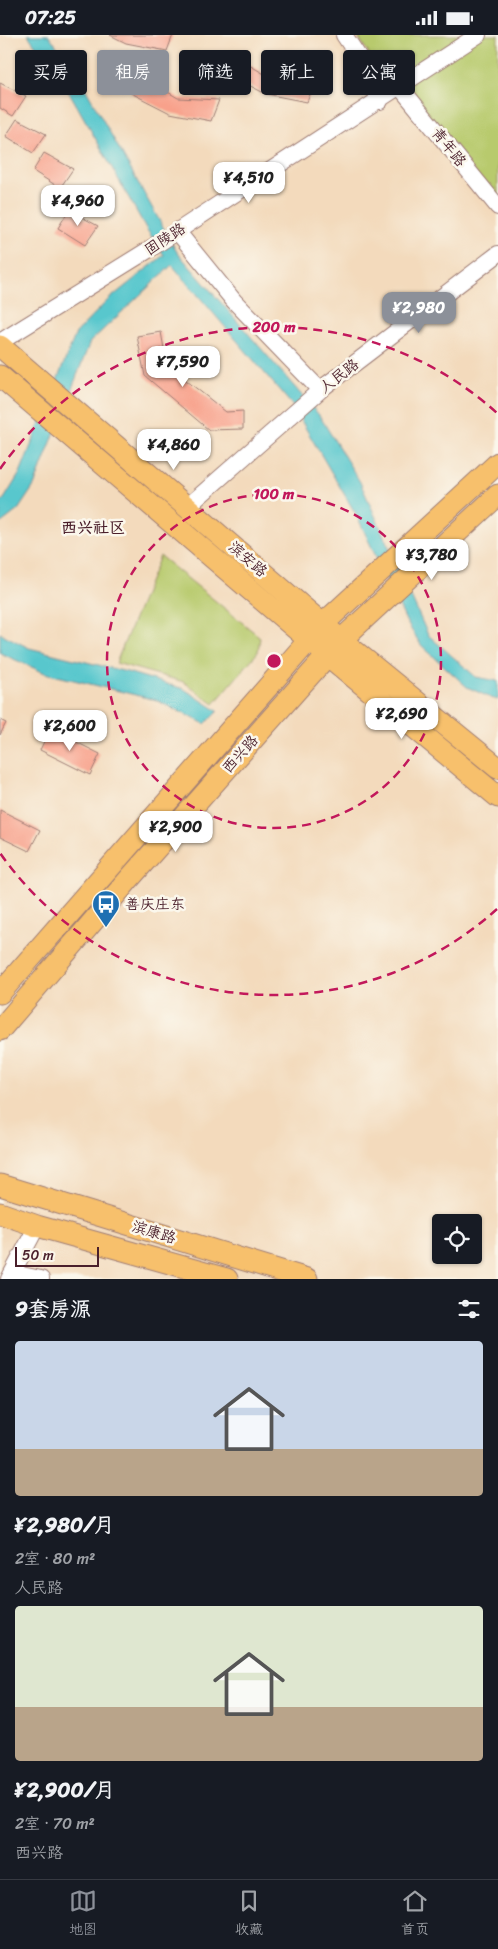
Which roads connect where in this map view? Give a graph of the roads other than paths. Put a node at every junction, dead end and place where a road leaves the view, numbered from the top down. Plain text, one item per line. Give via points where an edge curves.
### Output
1 (344, 35) edge
2 (478, 35) edge
3 (415, 77) edge
4 (389, 95) edge
5 (407, 95) edge
6 (380, 101) junction
7 (498, 207) edge
8 (177, 231) junction
9 (498, 255) edge
10 (0, 342) edge
11 (0, 346) edge
12 (0, 376) edge
13 (320, 390) junction
14 (498, 463) edge
15 (498, 495) edge
16 (188, 507) junction
17 (316, 632) junction
18 (335, 647) junction
19 (498, 768) edge
20 (498, 797) edge
21 (0, 993) edge
22 (0, 1030) edge
23 (0, 1185) edge
24 (0, 1213) edge
25 (37, 1226) junction
26 (178, 1271) edge
27 (10, 1276) edge
28 (217, 1278) edge
29 (41, 1279) edge
30 (307, 1279) edge

1 - 6 street
2 - 3 street, 固陵路
4 - 6 street, 固陵路
5 - 7 street, 青年路
6 - 8 street, 固陵路
8 - 10 street, 固陵路
8 - 13 street via 234,301
9 - 13 street, 人民路
11 - 16 main road, 滨安路
12 - 17 main road, 滨安路
13 - 16 street, 人民路
14 - 17 main road, 西兴路
15 - 18 main road, 西兴路
16 - 17 main road, 滨安路
17 - 18 main road, 滨安路
17 - 21 main road, 西兴路
18 - 19 main road, 滨安路
18 - 20 main road, 滨安路
18 - 22 main road, 西兴路
23 - 30 main road, 滨康路
24 - 25 main road, 滨康路
25 - 26 main road, 滨康路
25 - 27 street
26 - 28 main road, 滨康路
27 - 29 street

